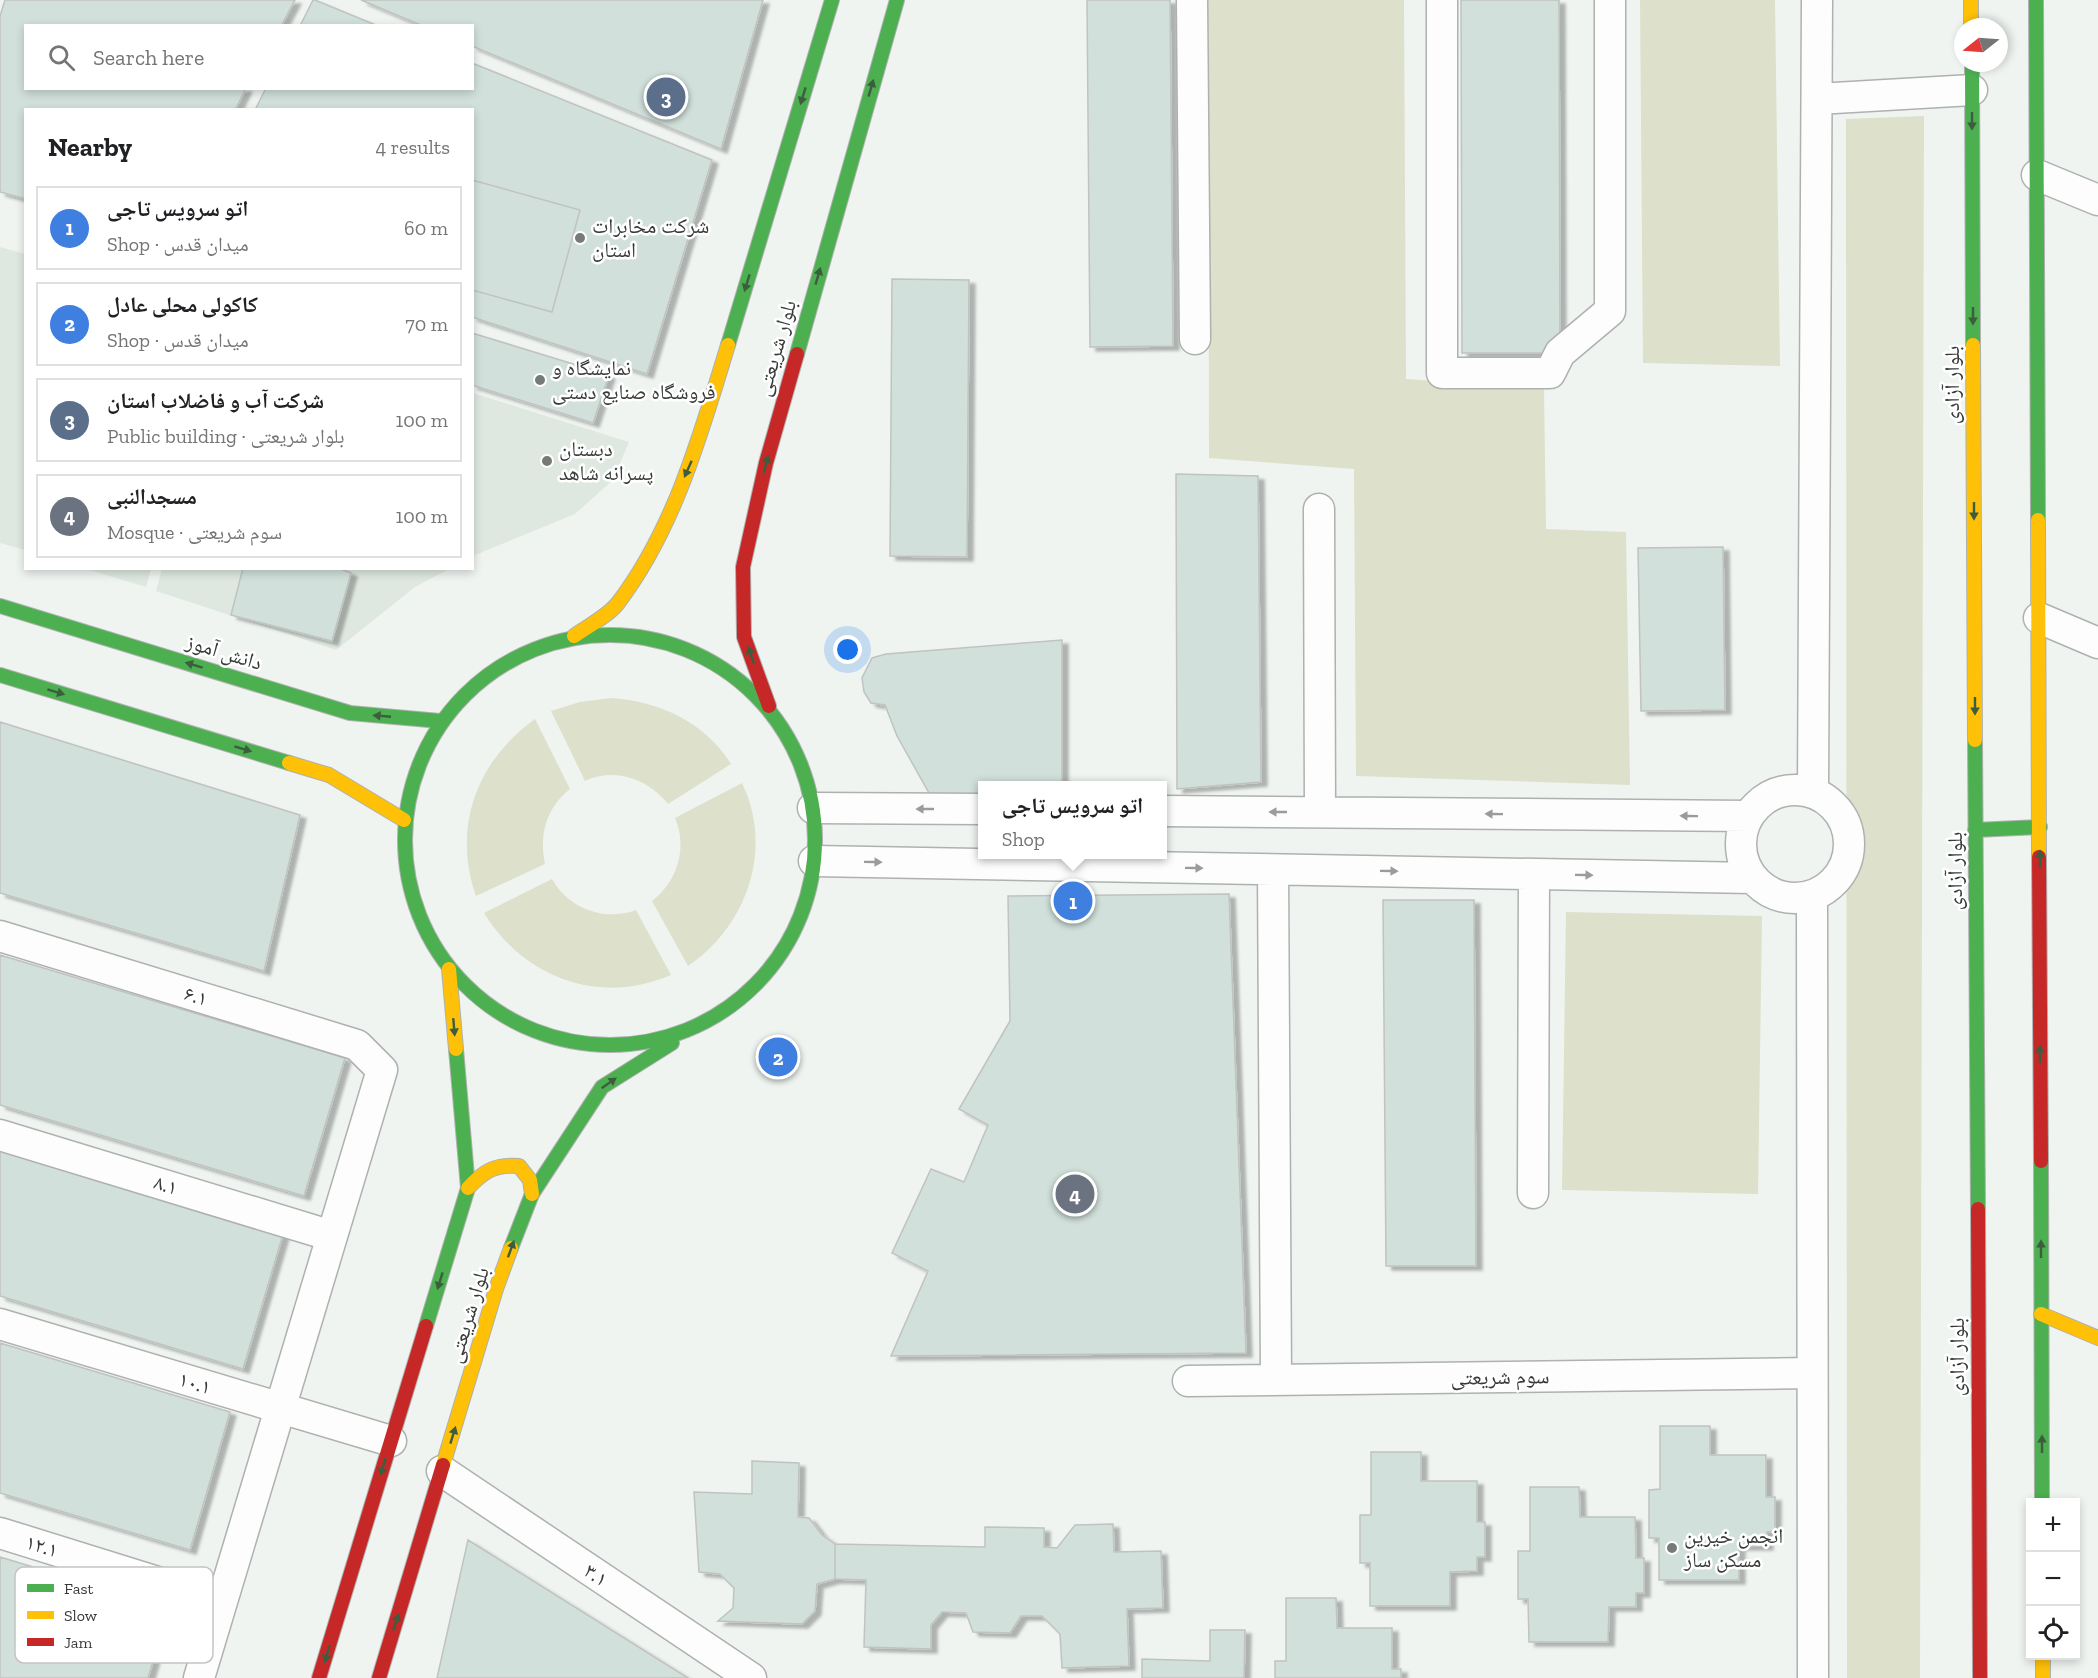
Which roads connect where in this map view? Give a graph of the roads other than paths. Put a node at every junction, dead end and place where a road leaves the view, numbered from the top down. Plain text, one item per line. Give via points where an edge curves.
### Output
1 (832, 0) edge
2 (897, 0) edge
3 (1192, 0) edge
4 (1442, 0) edge
5 (1610, 0) edge
6 (1818, 0) edge
7 (1971, 0) edge
8 (2037, 0) edge
9 (1971, 18) edge
10 (1972, 76) edge
11 (1817, 99) junction
12 (2037, 175) junction
13 (2098, 200) edge
14 (1195, 339) dead end
15 (1319, 509) dead end
16 (0, 606) edge
17 (2039, 618) junction
18 (574, 636) junction
19 (2098, 643) edge
20 (0, 675) edge
21 (770, 710) junction
22 (440, 721) junction
23 (1813, 792) junction
24 (813, 808) junction
25 (978, 809) edge
26 (1167, 811) edge
27 (1320, 812) junction
28 (1748, 816) junction
29 (404, 820) junction
30 (2040, 827) junction
31 (1975, 830) junction
32 (814, 861) junction
33 (1273, 870) junction
34 (1534, 874) junction
35 (1752, 878) junction
36 (1812, 896) junction
37 (0, 936) edge
38 (449, 969) junction
39 (696, 1028) junction
40 (0, 1135) edge
41 (468, 1188) junction
42 (1533, 1193) dead end
43 (532, 1194) junction
44 (332, 1236) junction
45 (2041, 1314) junction
46 (0, 1324) edge
47 (2098, 1338) edge
48 (1812, 1373) junction
49 (1188, 1380) dead end
50 (1276, 1380) junction
51 (280, 1409) junction
52 (391, 1441) junction
53 (442, 1471) junction
54 (2042, 1498) edge
55 (0, 1533) edge
56 (109, 1567) edge
57 (213, 1599) edge
58 (222, 1602) junction
59 (213, 1632) edge
60 (2043, 1660) edge
61 (204, 1663) edge
62 (199, 1678) edge
63 (320, 1678) edge
64 (379, 1678) edge
65 (751, 1678) edge
66 (1813, 1678) edge
67 (1980, 1678) edge
68 (2043, 1678) edge

1 -> 18 main road via 696,450 653,547 618,605
21 -> 2 main road, بلوار شریعتی via 744,637 743,567 766,463
3 - 14 street
4 - 5 street via 1442,373 1550,373 1560,353 1610,310
6 - 11 street
7 - 9 main road
8 - 12 main road
10 - 11 street
10 -> 31 main road, بلوار آزادی
11 - 23 street
12 - 13 street
12 - 17 main road
15 - 27 street
22 -> 16 main road, دانش آموز via 350,713
17 - 19 street
17 - 30 main road
18 - 21 main road via 629,634 682,646 730,672
18 - 22 main road via 522,652 477,681
20 -> 29 main road via 329,775
21 - 24 main road, بلوار شریعتی via 798,756
22 - 29 main road via 416,768
23 - 28 street via 1794,789 1776,793 1760,802
23 - 36 street via 1840,813 1850,844 1839,877 1828,889
25 -> 24 street
24 - 32 main road, بلوار شریعتی
27 -> 26 street
28 -> 27 street
28 - 35 street via 1741,848
29 - 38 main road via 409,883 422,924
30 - 31 main road
45 -> 30 main road
31 - 67 main road, بلوار آزادی
32 -> 33 street
32 - 39 main road, بلوار شریعتی via 802,914 777,960 741,999
33 -> 34 street
33 - 50 street
34 -> 35 street
34 - 42 street
35 - 36 street via 1779,897
36 - 48 street
37 - 44 street, ۶.۱ via 357,1045 382,1070
38 - 39 main road via 489,1006 536,1033 589,1045 644,1043
38 -> 41 main road, بلوار شریعتی
43 -> 39 main road, بلوار شریعتی via 602,1087
40 - 44 street, ۸.۱
41 - 43 main road via 484,1171 500,1163 519,1166 530,1180
41 -> 52 main road, بلوار شریعتی
53 -> 43 main road, بلوار شریعتی via 496,1289
44 - 51 street
45 - 47 main road
54 -> 45 main road
46 - 51 street, ۱۰.۱
48 - 50 street, سوم شریعتی
48 - 66 street
49 - 50 street, سوم شریعتی
51 - 52 street, ۱۰.۱
51 - 58 street
52 -> 63 main road, بلوار شریعتی
64 -> 53 main road, بلوار شریعتی
53 - 65 street, ۳.۱
55 - 56 street, ۱۲.۱
57 - 58 street, ۱۲.۱
58 - 59 street
60 - 68 main road
61 - 62 street

